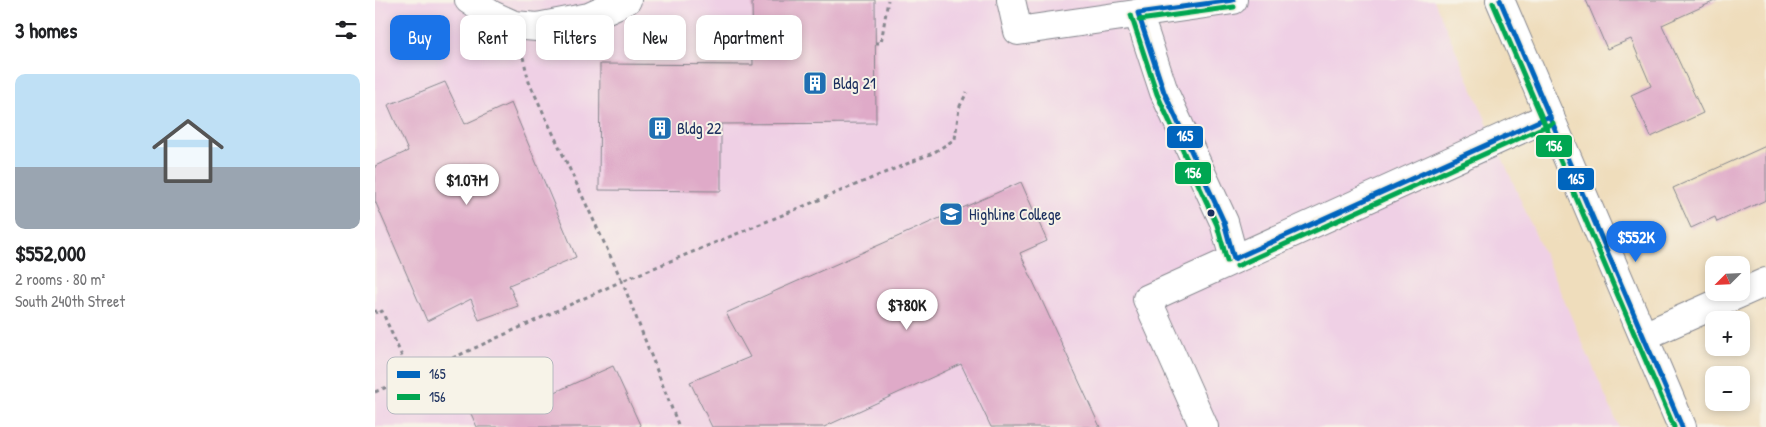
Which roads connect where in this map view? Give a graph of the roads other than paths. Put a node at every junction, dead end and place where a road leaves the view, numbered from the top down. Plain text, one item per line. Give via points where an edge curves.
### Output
1 (469, 0) edge
2 (627, 0) edge
3 (1011, 0) edge
4 (1233, 0) edge
5 (1500, 0) edge
6 (1138, 13) junction
7 (1550, 116) junction
8 (1234, 259) junction
9 (1766, 282) edge
10 (1644, 336) junction
11 (1204, 427) edge
12 (1682, 427) edge

1 - 2 main road via 514,26 537,27 589,17
3 - 6 main road via 1018,31
4 - 6 main road
5 - 7 main road
6 - 8 main road via 1164,92 1224,222
7 - 8 main road
7 - 10 main road
8 - 11 main road via 1147,299
9 - 10 main road
10 - 12 main road

